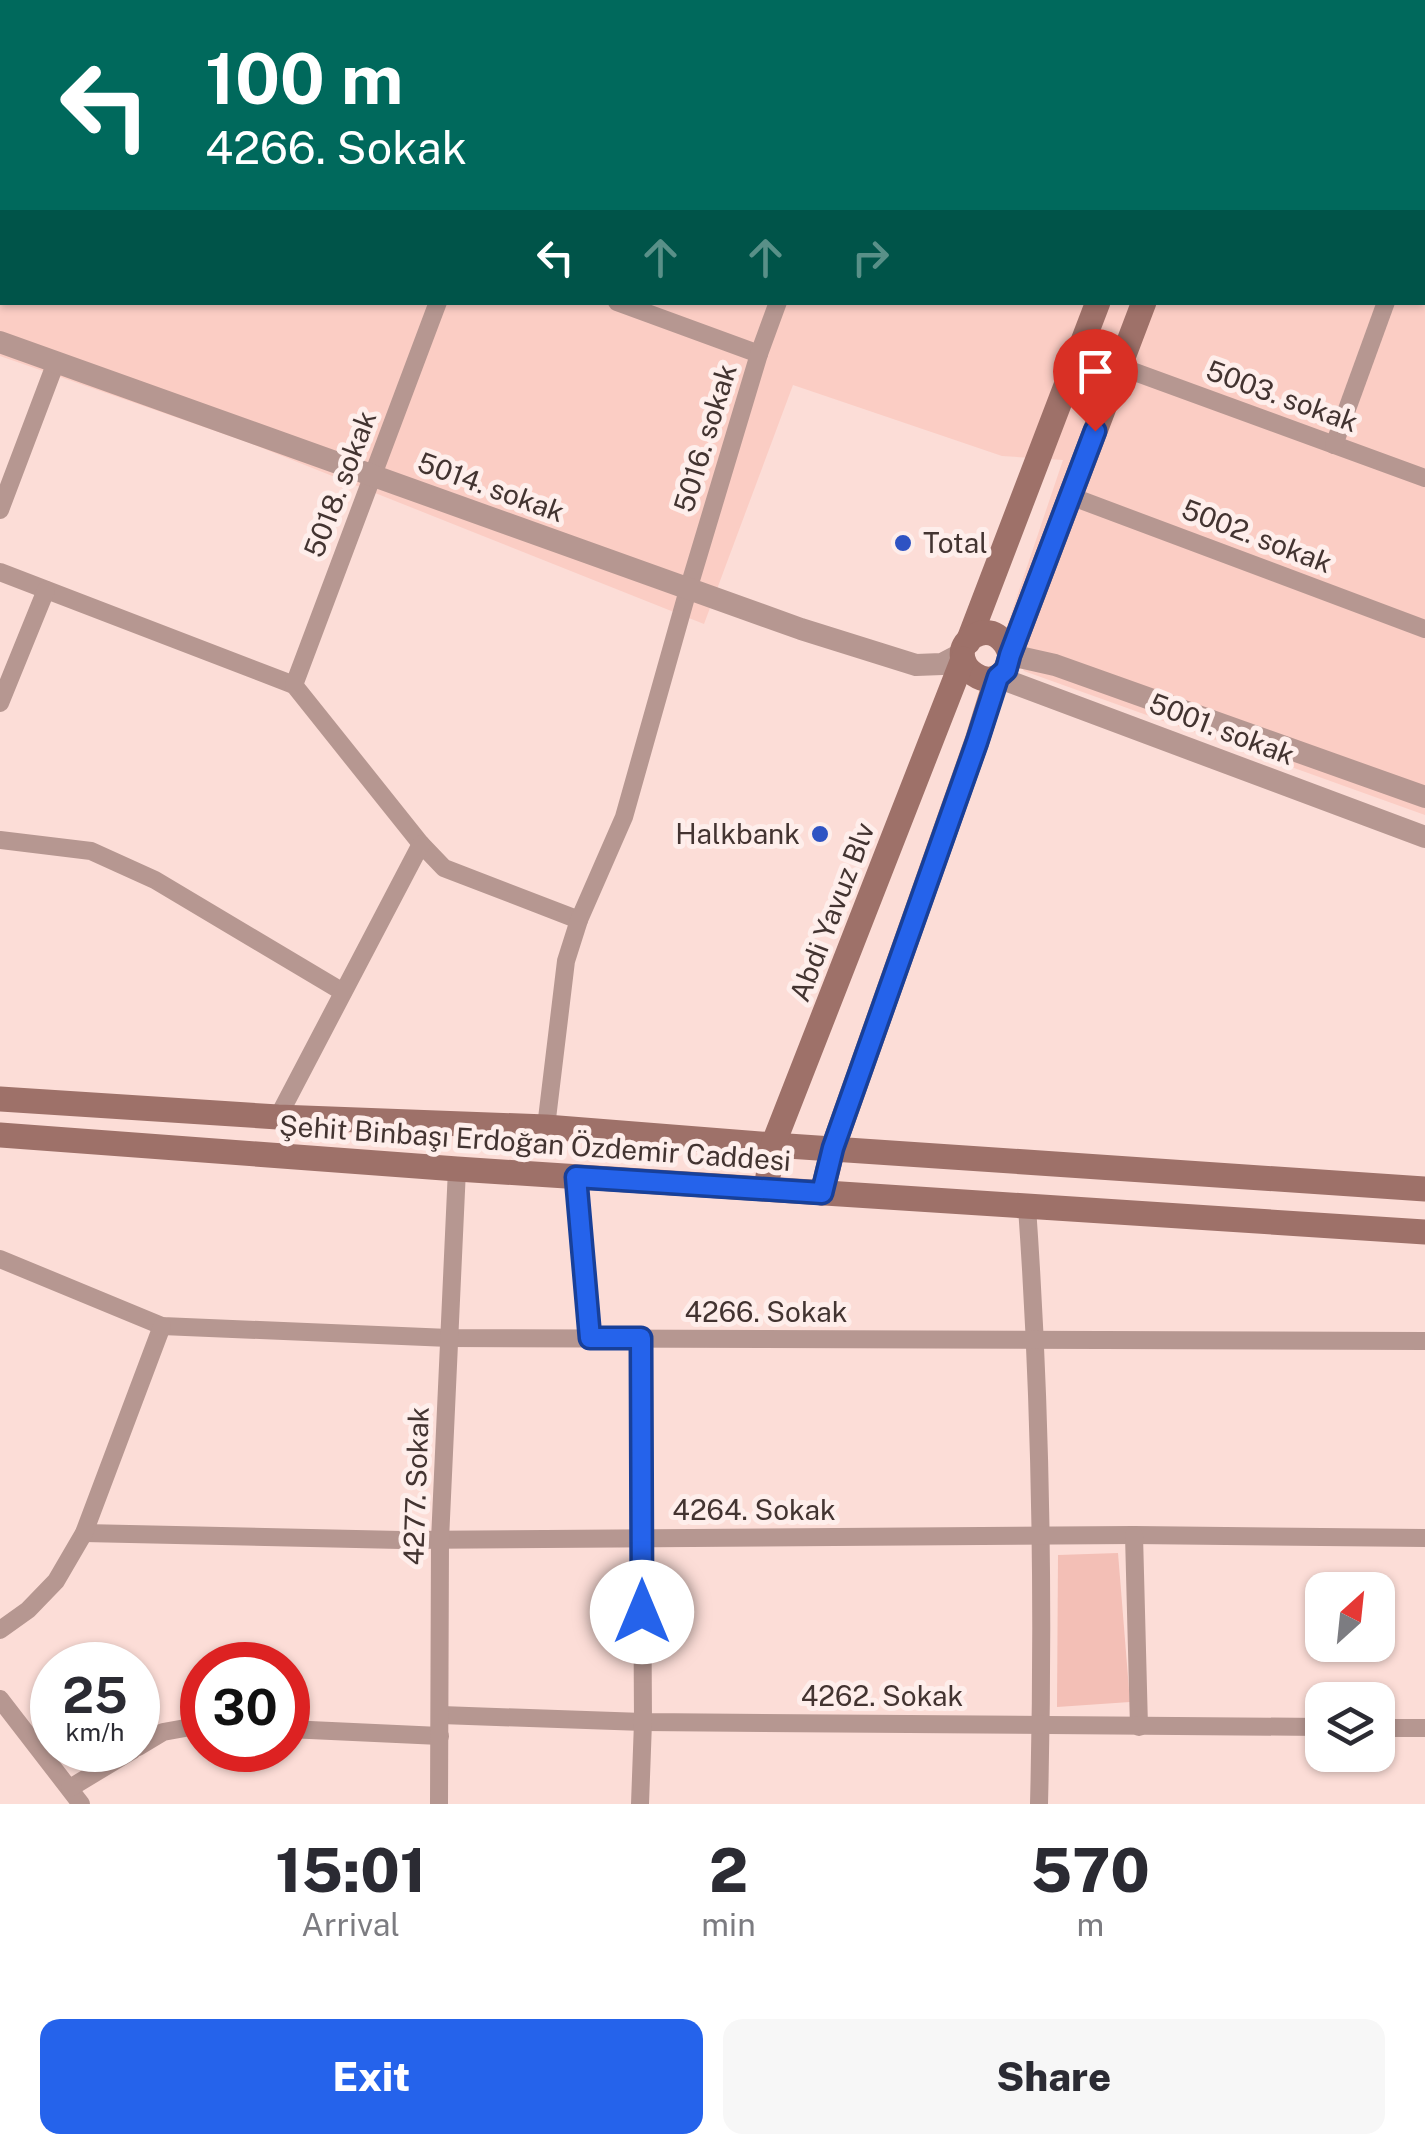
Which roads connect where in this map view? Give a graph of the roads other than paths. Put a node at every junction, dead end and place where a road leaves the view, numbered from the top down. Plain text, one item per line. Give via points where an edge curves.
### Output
1 (437, 305) edge
2 (625, 305) edge
3 (777, 305) edge
4 (1097, 305) edge
5 (1143, 305) edge
6 (1385, 305) edge
7 (0, 342) edge
8 (1080, 352) junction
9 (759, 354) junction
10 (56, 362) junction
11 (1120, 366) junction
12 (1334, 445) junction
13 (373, 476) junction
14 (1425, 478) edge
15 (1070, 496) junction
16 (0, 510) edge
17 (0, 572) edge
18 (46, 590) junction
19 (688, 590) junction
20 (1425, 628) edge
21 (965, 652) junction
22 (1004, 666) junction
23 (294, 685) junction
24 (0, 703) edge
25 (1425, 797) edge
26 (1425, 838) edge
27 (0, 840) edge
28 (421, 844) junction
29 (580, 920) junction
30 (343, 992) junction
31 (0, 1098) edge
32 (278, 1117) junction
33 (546, 1127) junction
34 (0, 1135) edge
35 (774, 1146) junction
36 (833, 1148) junction
37 (457, 1169) junction
38 (576, 1177) junction
39 (1425, 1189) edge
40 (766, 1190) junction
41 (822, 1193) junction
42 (1027, 1207) junction
43 (1425, 1232) edge
44 (0, 1259) edge
45 (162, 1326) junction
46 (448, 1338) junction
47 (590, 1338) junction
48 (641, 1338) junction
49 (1037, 1340) junction
50 (1425, 1342) edge
51 (84, 1532) junction
52 (1134, 1534) junction
53 (1042, 1536) junction
54 (641, 1538) junction
55 (1425, 1538) edge
56 (440, 1540) junction
57 (0, 1630) edge
58 (0, 1700) edge
59 (440, 1715) junction
60 (642, 1722) junction
61 (1041, 1724) junction
62 (1139, 1727) junction
63 (1305, 1728) edge
64 (1395, 1728) edge
65 (1425, 1728) edge
66 (310, 1730) edge
67 (440, 1736) junction
68 (97, 1772) edge
69 (70, 1788) junction
70 (81, 1804) edge
71 (439, 1804) edge
72 (640, 1804) edge
73 (1039, 1804) edge

1 - 13 street, 5018. sokak
2 - 9 street
3 - 9 street, 5016. sokak
4 - 8 main road, Abdi Yavuz Blv
5 - 11 main road
6 - 12 street
7 - 10 street, 5014. sokak
8 - 11 street, 5003. sokak
8 - 21 main road, Abdi Yavuz Blv
9 - 19 street, 5016. sokak
10 - 13 street, 5014. sokak
10 - 16 street
11 - 12 street, 5003. sokak
11 - 15 main road
12 - 14 street, 5003. sokak
13 - 19 street, 5014. sokak
13 - 23 street, 5018. sokak
15 - 20 street, 5002. sokak
15 - 22 main road
17 - 18 street
18 - 23 street
18 - 24 street
19 - 21 street, 5014. sokak via 916,665 942,664
19 - 29 street, 5016. sokak via 624,817
21 - 22 main road via 968,671 979,678 992,679
21 - 22 main road via 978,634 990,633 1006,643
21 - 35 main road, Abdi Yavuz Blv
22 - 25 street, 5001. sokak via 1055,665
22 - 26 street, 5001. sokak
22 - 36 main road
23 - 28 street
27 - 30 street via 91,851 155,880
28 - 29 street via 444,868
28 - 30 street
29 - 33 street, 5016. sokak via 566,961
30 - 32 street
31 - 32 main road, Şehit Binbaşı Erdoğan Özdemir Caddesi
32 - 33 main road, Şehit Binbaşı Erdoğan Özdemir Caddesi
33 - 35 main road, Şehit Binbaşı Erdoğan Özdemir Caddesi
34 - 37 main road, Şehit Binbaşı Erdoğan Özdemir Caddesi
35 - 36 main road, Şehit Binbaşı Erdoğan Özdemir Caddesi
35 - 40 main road, Abdi Yavuz Blv
36 - 39 main road, Şehit Binbaşı Erdoğan Özdemir Caddesi
36 - 41 main road
37 - 38 main road, Şehit Binbaşı Erdoğan Özdemir Caddesi
37 - 46 street, 4277. Sokak
38 - 40 main road, Şehit Binbaşı Erdoğan Özdemir Caddesi
38 - 47 street
40 - 41 main road, Şehit Binbaşı Erdoğan Özdemir Caddesi
41 - 42 main road, Şehit Binbaşı Erdoğan Özdemir Caddesi
42 - 43 main road, Şehit Binbaşı Erdoğan Özdemir Caddesi
42 - 49 street
44 - 45 street, 4266. Sokak
45 - 46 street, 4266. Sokak
45 - 51 street
46 - 47 street, 4266. Sokak
46 - 56 street, 4277. Sokak
47 - 48 street, 4266. Sokak
48 - 49 street, 4266. Sokak
48 - 54 street
49 - 50 street, 4266. Sokak
49 - 53 street
51 - 56 street, 4264. Sokak
51 - 57 street via 56,1581
52 - 53 street, 4264. Sokak
52 - 55 street, 4264. Sokak
52 - 62 street
53 - 54 street, 4264. Sokak
53 - 61 street
54 - 56 street, 4264. Sokak
54 - 60 street
56 - 59 street, 4277. Sokak
58 - 69 street
59 - 60 street, 4262. Sokak
59 - 67 street, 4277. Sokak
60 - 61 street, 4262. Sokak
60 - 72 street
61 - 62 street, 4262. Sokak
61 - 73 street
62 - 63 street, 4262. Sokak
64 - 65 street
66 - 67 street
67 - 71 street, 4277. Sokak
68 - 69 street
69 - 70 street

